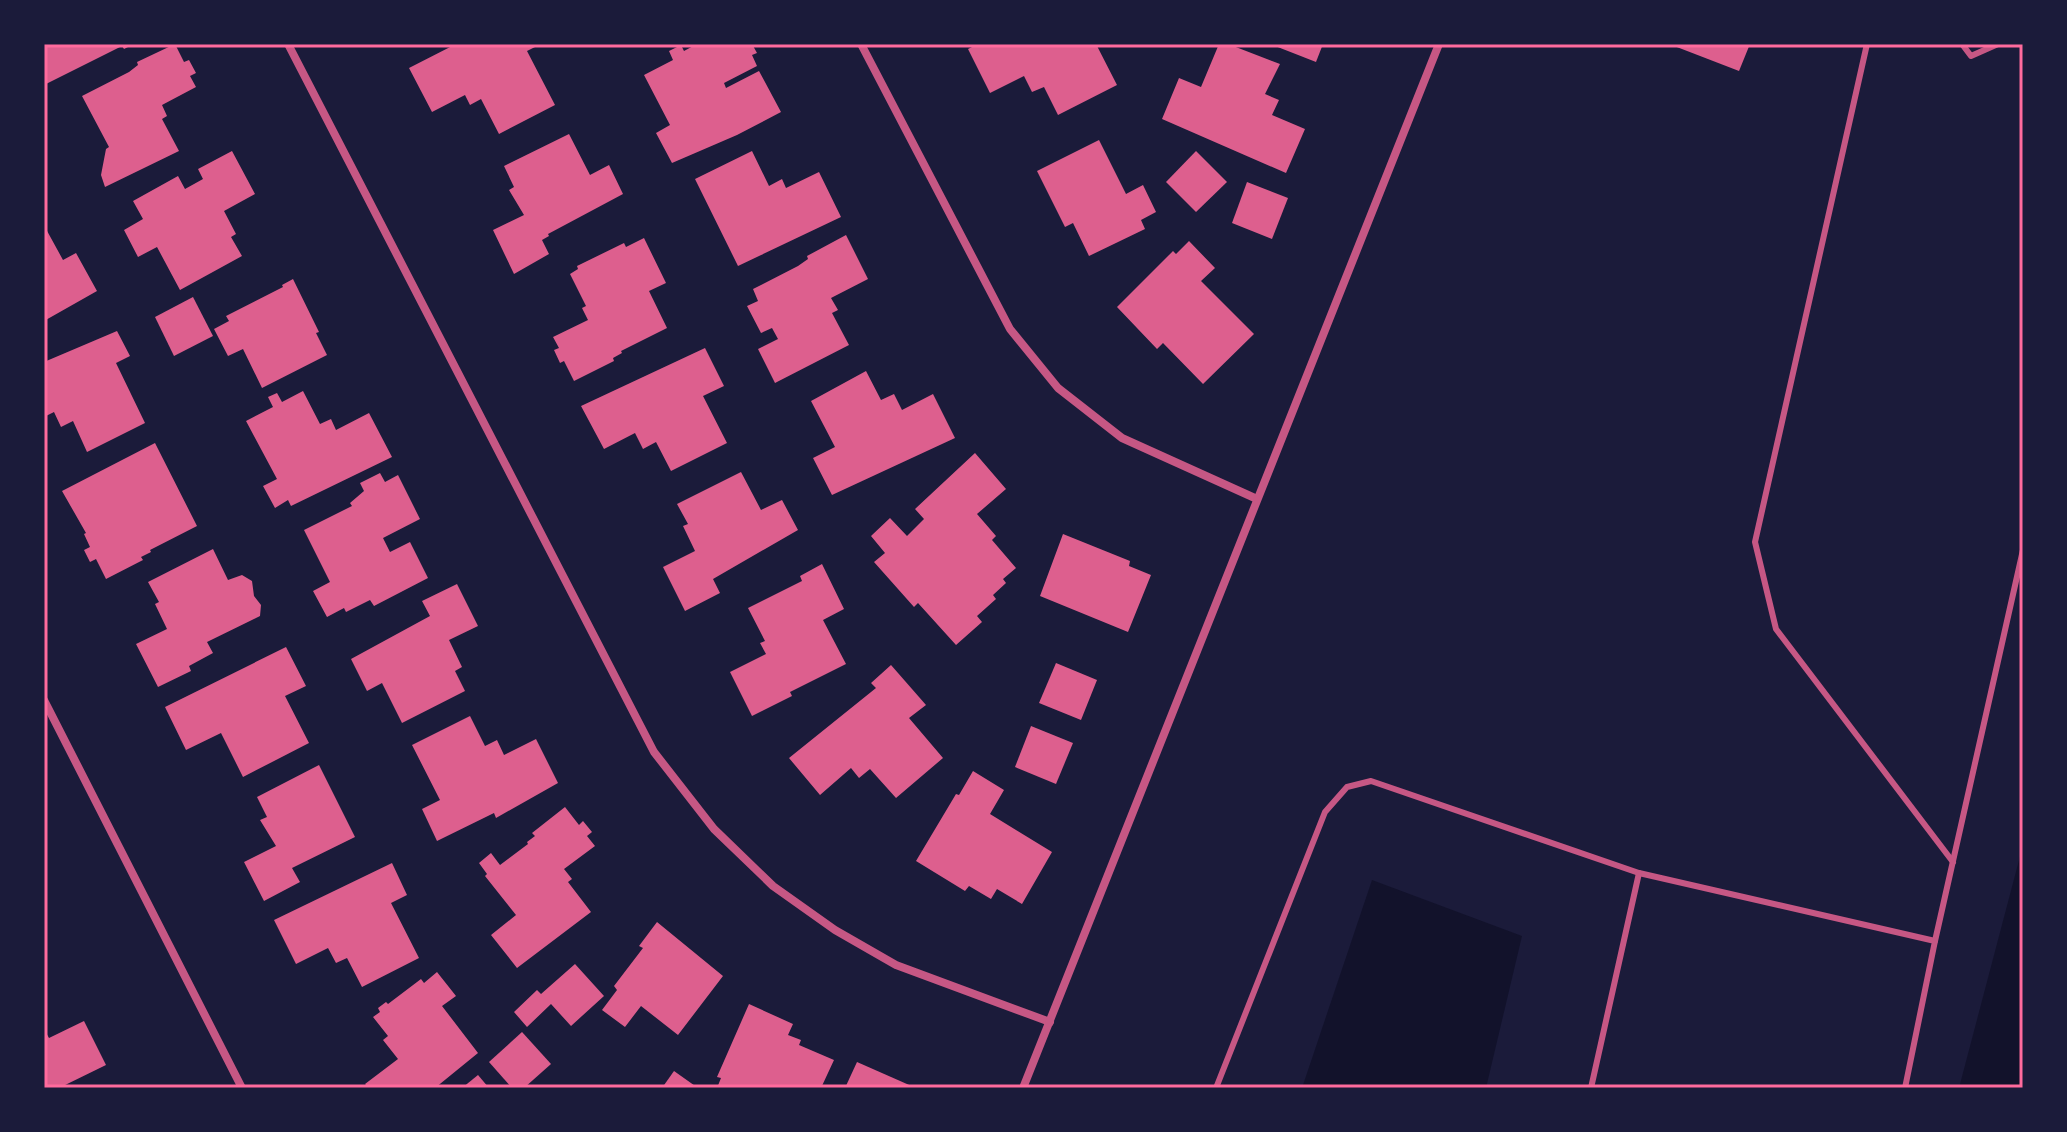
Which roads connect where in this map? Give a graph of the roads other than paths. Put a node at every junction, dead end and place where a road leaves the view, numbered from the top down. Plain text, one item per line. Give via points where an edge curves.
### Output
1 (288, 44) edge
2 (861, 44) edge
3 (1439, 44) edge
4 (1867, 44) edge
5 (1962, 44) edge
6 (1998, 44) edge
7 (1257, 499) junction
8 (2023, 550) edge
9 (44, 700) edge
10 (1953, 862) junction
11 (1639, 873) junction
12 (1935, 941) junction
13 (1050, 1022) junction
14 (242, 1088) edge
15 (1023, 1088) edge
16 (1216, 1088) edge
17 (1591, 1088) edge
18 (1905, 1088) edge

1 - 13 street via 654,752 714,829 773,886 835,930 896,965
2 - 7 street via 1010,329 1058,388 1122,438
3 - 7 street
4 - 10 lane via 1755,542 1776,629
5 - 6 lane via 1971,56
7 - 13 street
8 - 10 lane
9 - 14 street
10 - 12 lane
11 - 12 lane
11 - 16 lane via 1371,781 1347,787 1325,812
11 - 17 lane
12 - 18 lane
13 - 15 street

